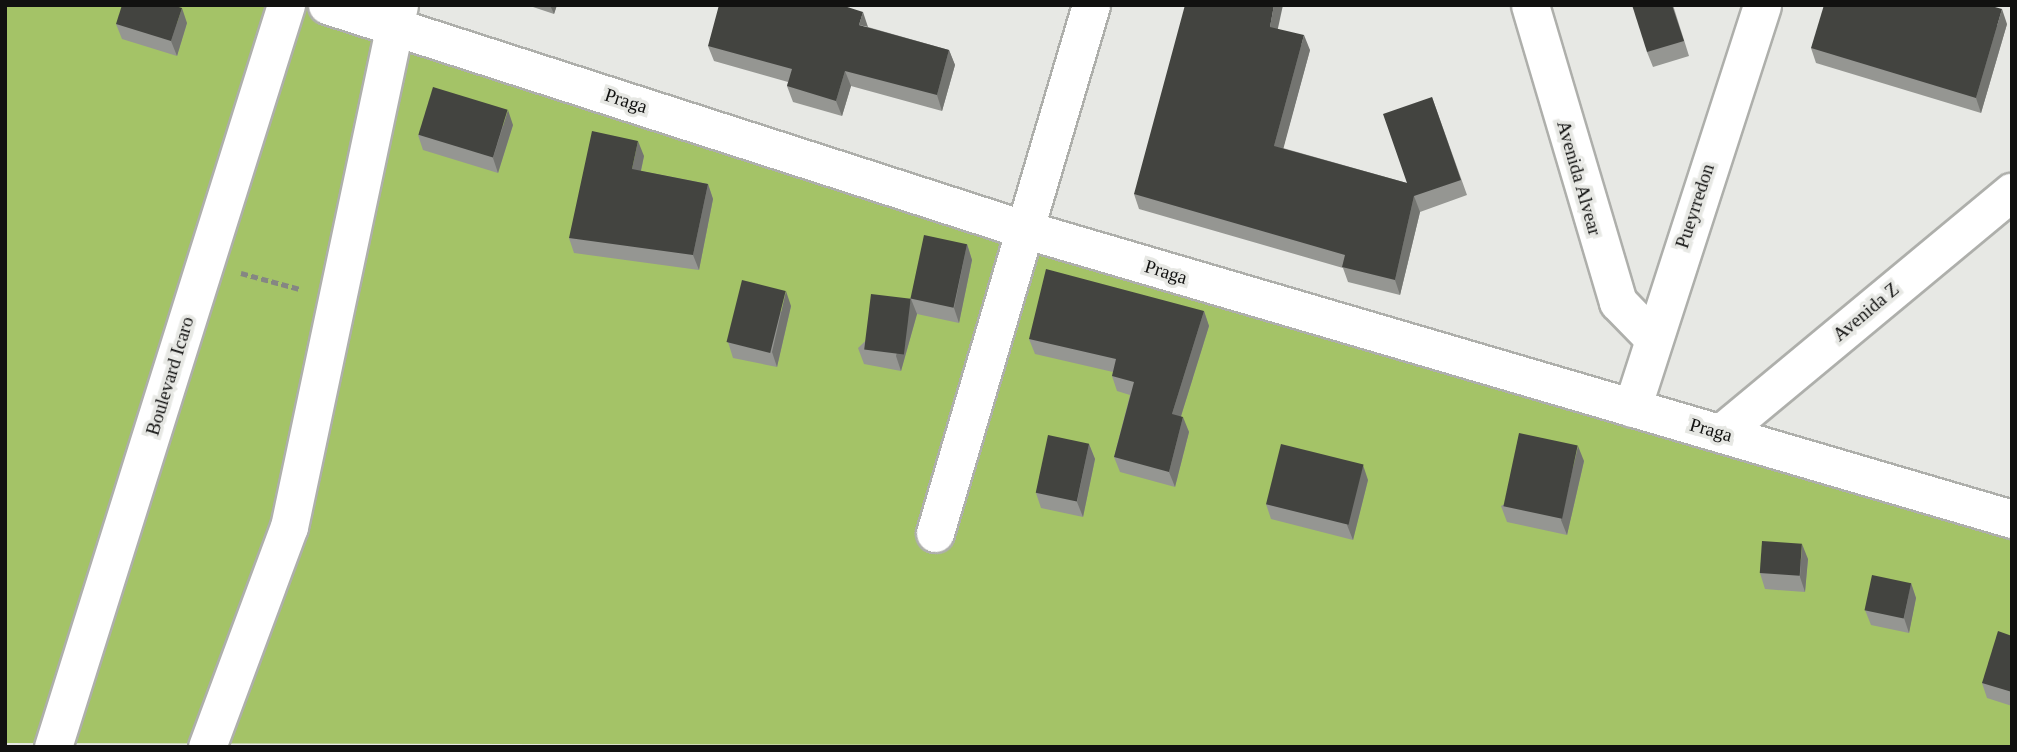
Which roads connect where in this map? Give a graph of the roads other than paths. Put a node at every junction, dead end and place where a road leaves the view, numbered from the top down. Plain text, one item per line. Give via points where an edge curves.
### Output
1 (286, 5) edge
2 (327, 5) edge
3 (1091, 5) edge
4 (1530, 5) edge
5 (1762, 5) edge
6 (397, 15) edge
7 (2012, 191) edge
8 (1020, 228) junction
9 (1653, 338) junction
10 (1632, 408) junction
11 (1721, 433) junction
12 (2012, 519) edge
13 (935, 533) dead end
14 (53, 747) edge
15 (206, 747) edge

1 - 14 street, Boulevard Icaro
2 - 6 street, Praga
3 - 8 street
4 - 9 street, Avenida Alvear via 1618,302
5 - 9 street, Pueyrredon
6 - 8 street, Praga
6 - 15 street via 289,527
7 - 11 street, Avenida Z
8 - 10 street, Praga
8 - 13 street
9 - 10 street, Pueyrredon
10 - 11 street, Praga
11 - 12 street, Praga

